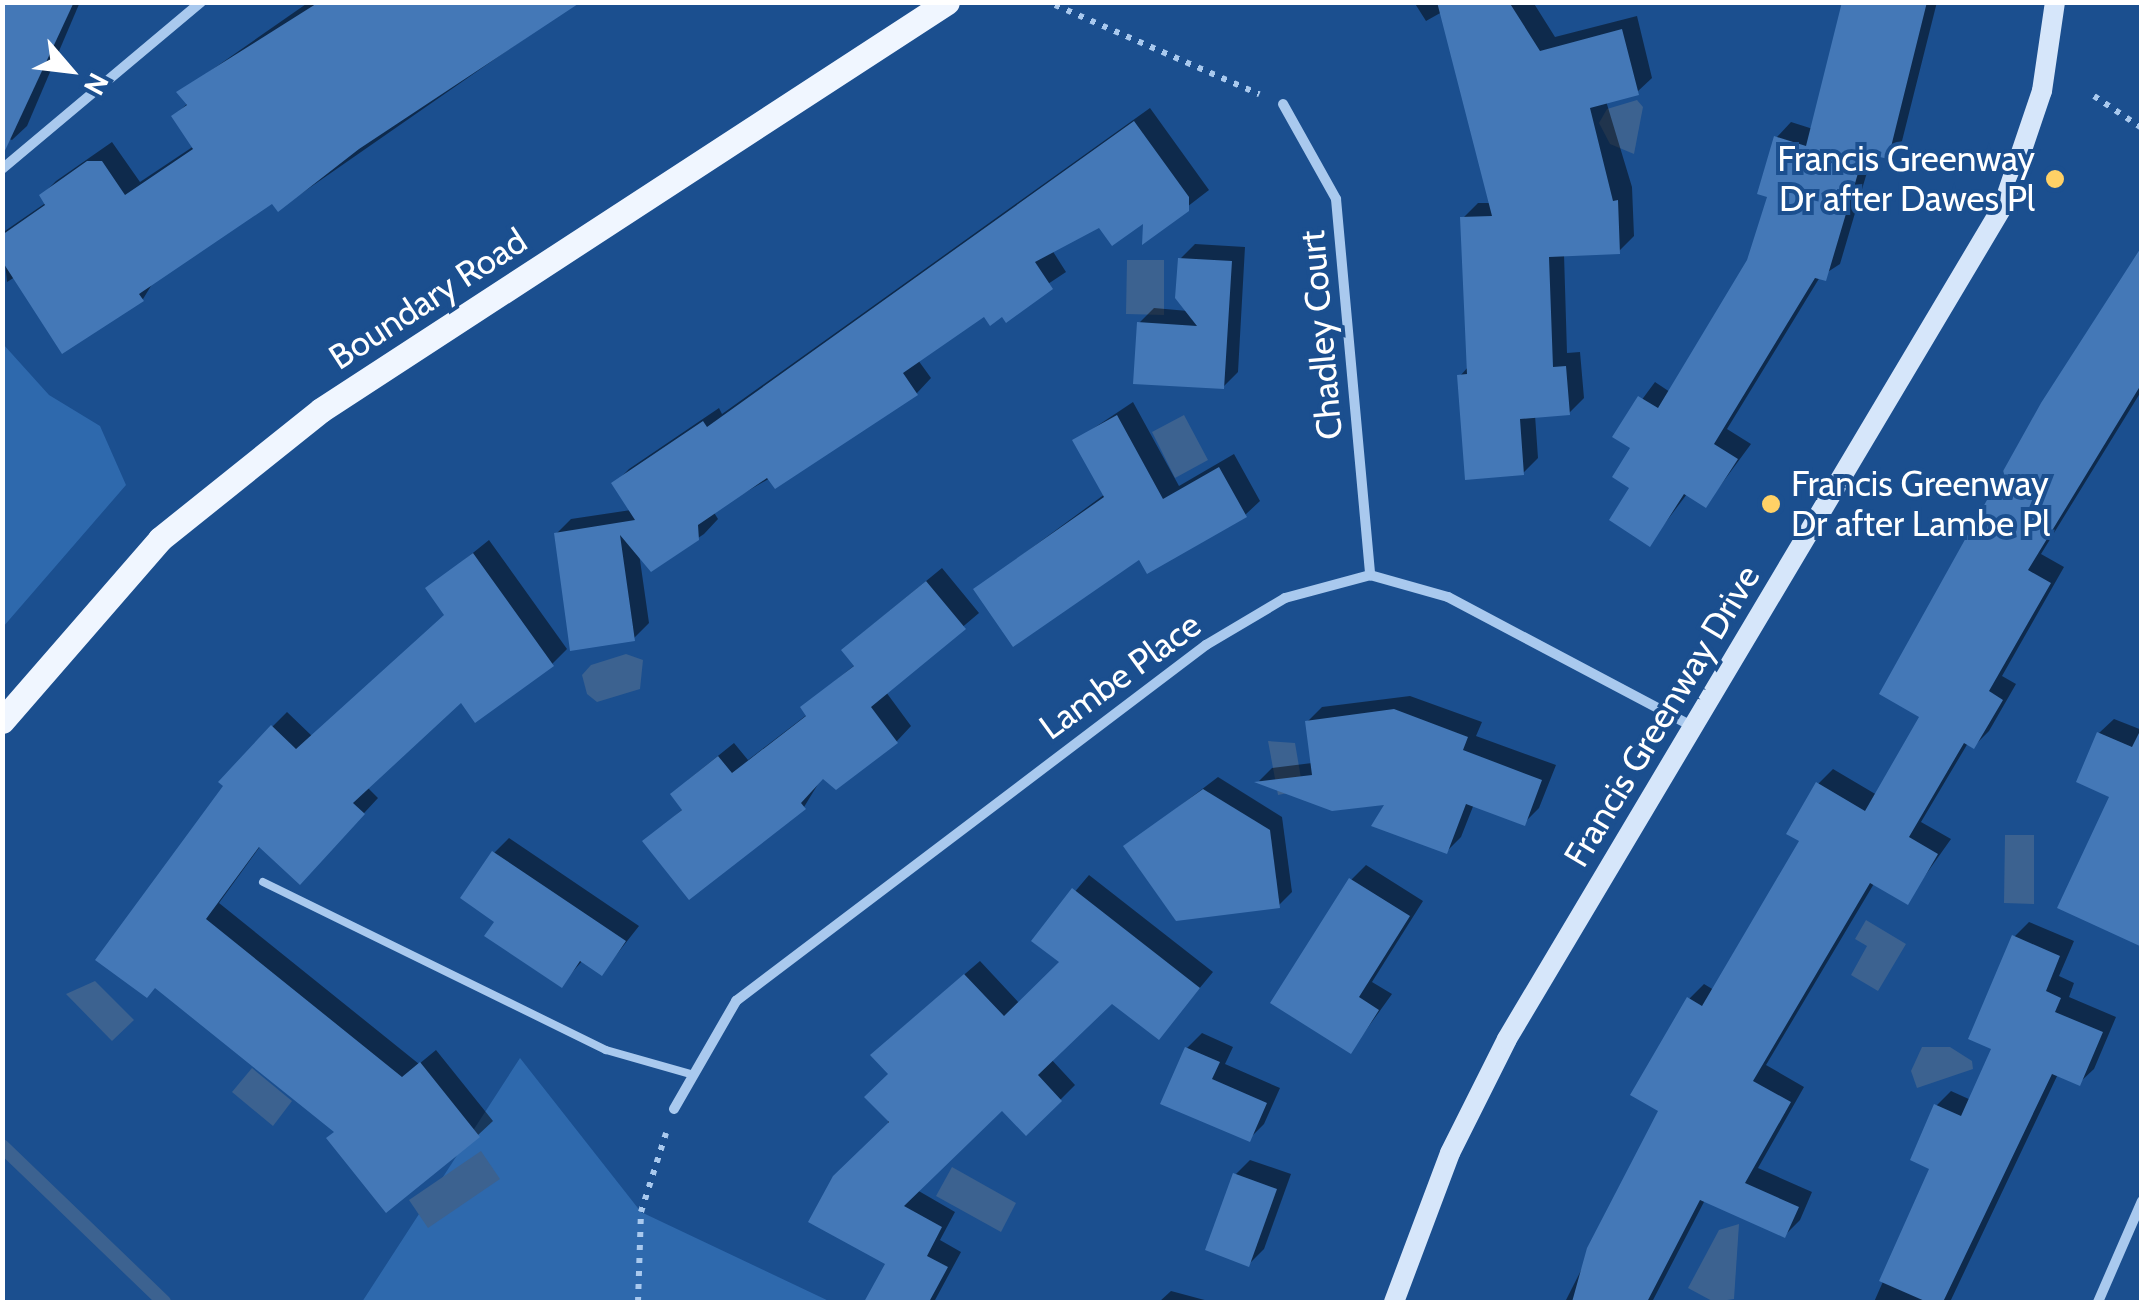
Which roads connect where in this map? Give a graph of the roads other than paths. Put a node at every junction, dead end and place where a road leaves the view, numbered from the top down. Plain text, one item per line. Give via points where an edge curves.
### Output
1 (201, 2) edge
2 (947, 2) edge
3 (2055, 2) edge
4 (1284, 104) road end
5 (2, 169) edge
6 (1370, 575) junction
7 (2, 721) edge
8 (1692, 726) junction
9 (263, 882) dead end
10 (694, 1075) junction
11 (674, 1109) road end
12 (2142, 1201) edge
13 (1394, 1302) edge
14 (2098, 1302) edge

1 - 5 street
2 - 7 main road, Boundary Road via 321,410 160,540
3 - 8 main road, Francis Greenway Drive via 2042,91 2003,206
4 - 6 street, Chadley Court via 1336,200
6 - 8 street via 1448,597
6 - 10 street, Lambe Place via 1286,598 1206,644 736,1001
8 - 13 main road, Francis Greenway Drive via 1507,1040 1450,1153
9 - 10 lane via 606,1050
10 - 11 street, Lambe Place
12 - 14 street

